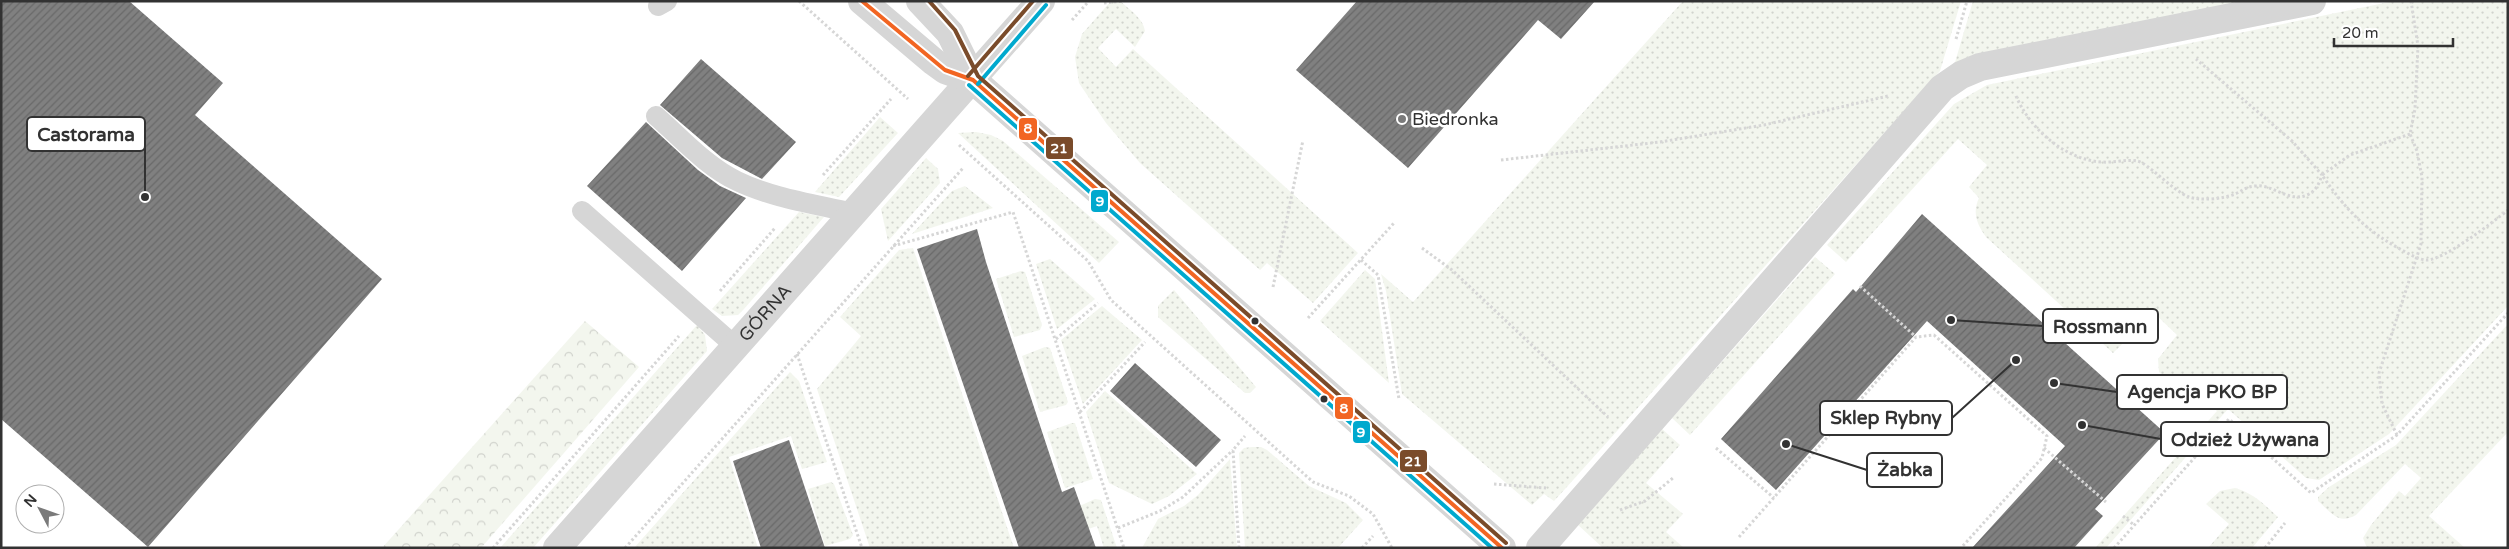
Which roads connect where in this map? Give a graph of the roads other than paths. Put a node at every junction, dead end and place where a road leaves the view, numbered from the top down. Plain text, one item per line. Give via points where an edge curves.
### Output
1 (862, 1) edge
2 (920, 1) edge
3 (1041, 1) edge
4 (2312, 1) edge
5 (973, 80) junction
6 (656, 116) dead end
7 (582, 211) dead end
8 (853, 213) junction
9 (736, 346) junction
10 (557, 548) edge
11 (1502, 548) edge
12 (1540, 548) edge

1 - 5 street via 945,70
2 - 5 street via 950,33
3 - 5 street, GÓRNA
4 - 12 street via 1980,67 1942,88
5 - 8 street, GÓRNA
5 - 11 street
6 - 8 lane via 736,181 752,188
7 - 9 lane
8 - 9 street, GÓRNA
9 - 10 street, GÓRNA

